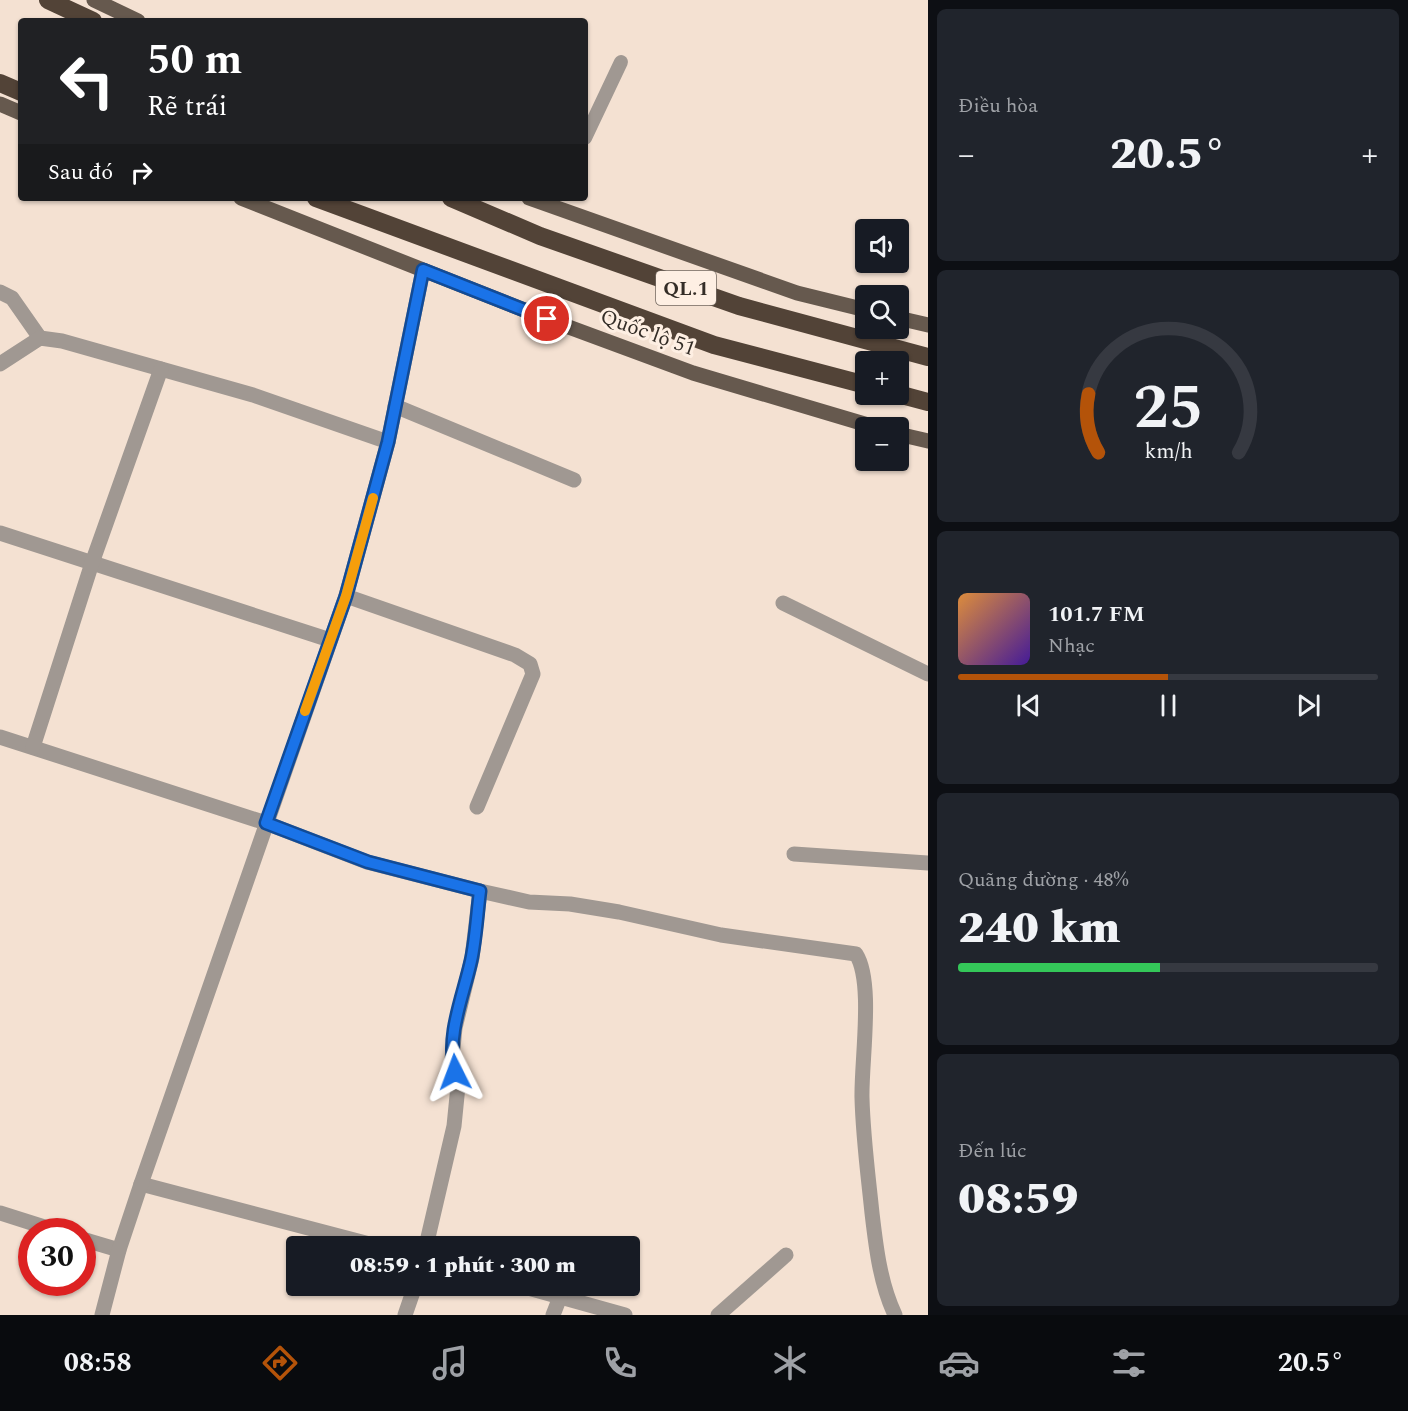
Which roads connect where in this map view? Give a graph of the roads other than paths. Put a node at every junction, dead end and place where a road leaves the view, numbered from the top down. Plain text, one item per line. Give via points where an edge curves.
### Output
1 (48, 0) edge
2 (94, 0) edge
3 (87, 18) edge
4 (132, 18) edge
5 (621, 62) dead end
6 (0, 83) edge
7 (18, 91) edge
8 (0, 104) edge
9 (18, 112) edge
10 (588, 132) edge
11 (250, 201) edge
12 (324, 201) edge
13 (458, 201) edge
14 (554, 203) edge
15 (423, 270) junction
16 (0, 292) edge
17 (855, 307) edge
18 (909, 321) edge
19 (928, 325) edge
20 (40, 338) junction
21 (928, 357) edge
22 (0, 364) edge
23 (161, 369) junction
24 (855, 383) edge
25 (909, 397) edge
26 (928, 402) edge
27 (395, 406) junction
28 (855, 421) edge
29 (909, 437) edge
30 (928, 441) edge
31 (388, 442) junction
32 (574, 480) dead end
33 (0, 533) edge
34 (93, 563) junction
35 (346, 596) junction
36 (783, 603) dead end
37 (330, 640) junction
38 (928, 674) edge
39 (0, 737) edge
40 (33, 747) junction
41 (477, 807) dead end
42 (266, 823) junction
43 (795, 854) dead end
44 (928, 863) edge
45 (480, 891) junction
46 (141, 1184) junction
47 (0, 1213) edge
48 (18, 1219) edge
49 (339, 1236) edge
50 (428, 1236) edge
51 (96, 1243) edge
52 (119, 1250) junction
53 (786, 1255) dead end
54 (412, 1296) edge
55 (556, 1296) edge
56 (560, 1297) junction
57 (102, 1315) edge
58 (405, 1315) edge
59 (553, 1315) edge
60 (622, 1315) edge
61 (718, 1315) edge
62 (894, 1315) edge

1 - 3 highway
2 - 4 main road
5 - 10 lane
6 - 7 highway
8 - 9 main road
11 - 15 main road, Quốc lộ 51
12 - 24 highway, Quốc lộ 51 / QL.1 via 714,345
13 - 21 highway, QL.1 via 540,236 739,306
14 - 17 main road, QL.1 via 796,292
15 - 27 street
15 - 28 main road, Quốc lộ 51 via 693,373
16 - 20 street via 12,298
18 - 19 main road
20 - 22 street
20 - 23 street
23 - 31 street via 253,395
23 - 34 street
25 - 26 highway
27 - 31 street
27 - 32 street
29 - 30 main road
31 - 35 street
33 - 34 street
34 - 37 street
34 - 40 street
35 - 37 street
35 - 41 street via 530,664 533,675
36 - 38 street
37 - 42 street
39 - 40 street
40 - 42 street
42 - 45 street via 368,862
42 - 46 street
43 - 44 street
45 - 50 street via 472,958 455,1028 452,1058 458,1086 454,1126
45 - 62 street via 529,902 619,912 721,935 856,954 865,984 864,1157 878,1260
46 - 49 street
46 - 52 street
47 - 48 street
51 - 52 street
52 - 57 street
53 - 61 street
54 - 58 street
55 - 56 street
56 - 59 street
56 - 60 street

